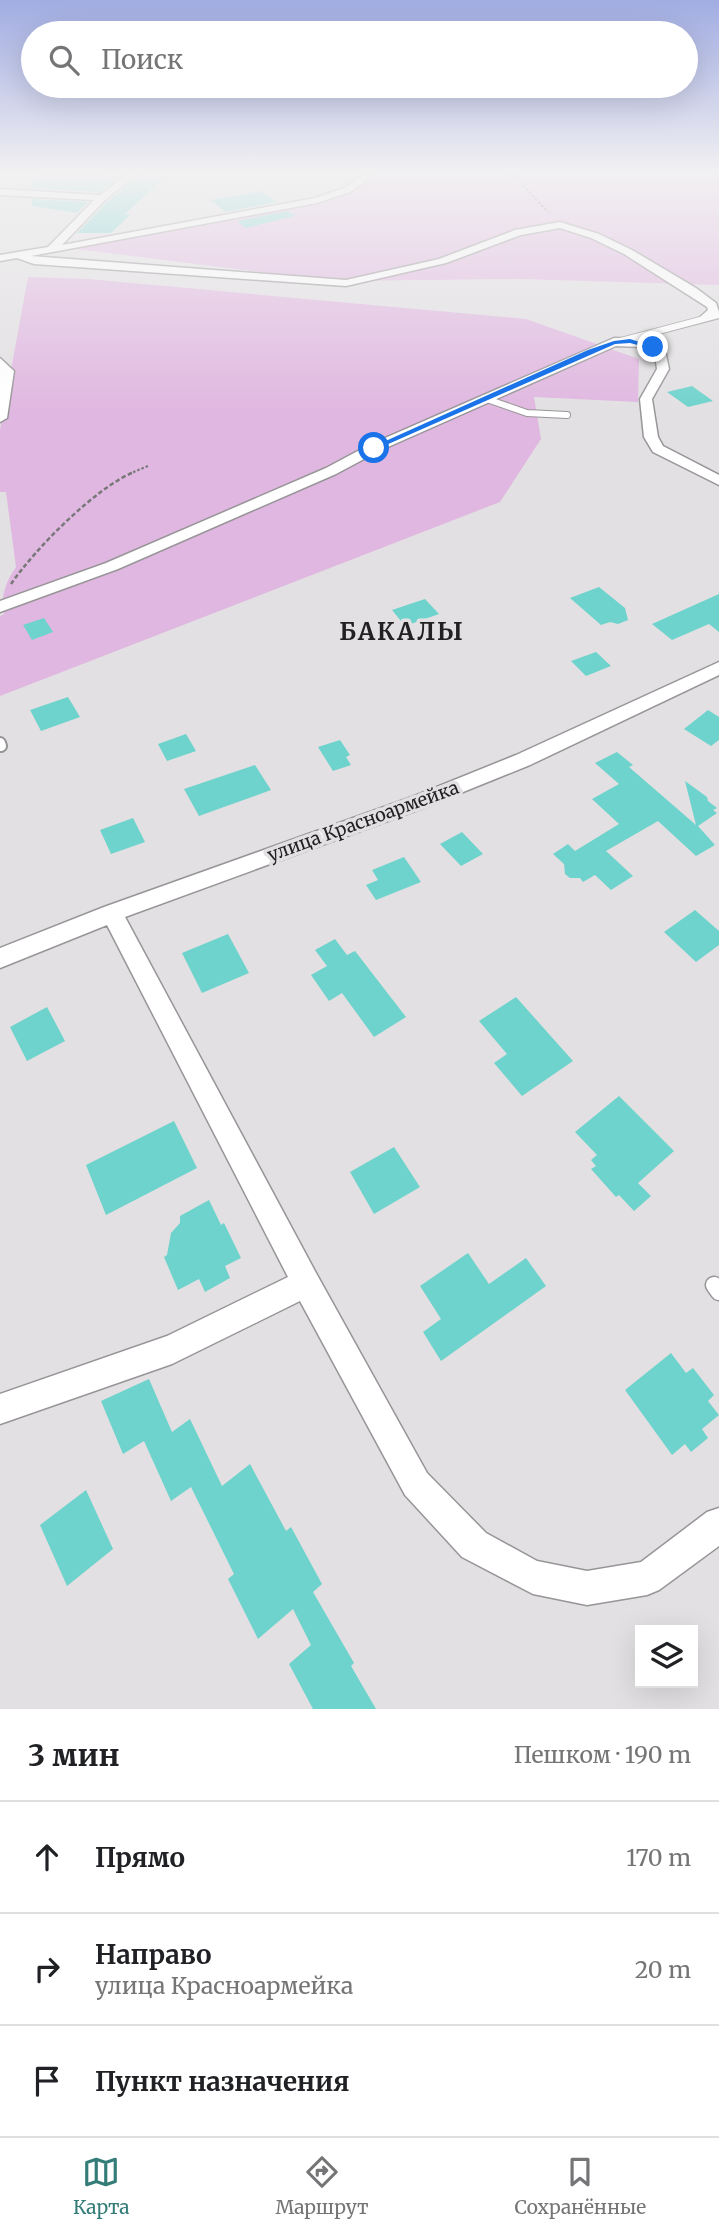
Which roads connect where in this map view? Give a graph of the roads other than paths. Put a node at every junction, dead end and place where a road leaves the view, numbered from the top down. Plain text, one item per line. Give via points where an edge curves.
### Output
1 (38, 253) edge
2 (464, 253) edge
3 (625, 253) edge
4 (20, 256) junction
5 (0, 258) edge
6 (719, 315) edge
7 (705, 318) junction
8 (614, 342) junction
9 (0, 362) edge
10 (484, 398) junction
11 (567, 415) dead end
12 (0, 418) edge
13 (719, 481) edge
14 (0, 607) edge
15 (719, 668) edge
16 (112, 913) junction
17 (0, 958) edge
18 (306, 1283) junction
19 (0, 1409) edge
20 (719, 1524) edge

1 - 4 street
2 - 4 street via 346,283 34,261
3 - 7 street via 712,305 714,311
4 - 5 street
6 - 7 lane
7 - 8 lane
8 - 10 street
8 - 13 street via 643,343 661,354 663,369 646,399 651,437 658,449
9 - 12 street via 8,371
10 - 11 lane via 527,414
10 - 14 street via 124,561
15 - 16 street, улица Красноармейка via 523,760 419,802
16 - 17 street, улица Красноармейка
16 - 18 street
18 - 19 street via 172,1349
18 - 20 street via 416,1484 474,1545 533,1577 587,1588 647,1578

